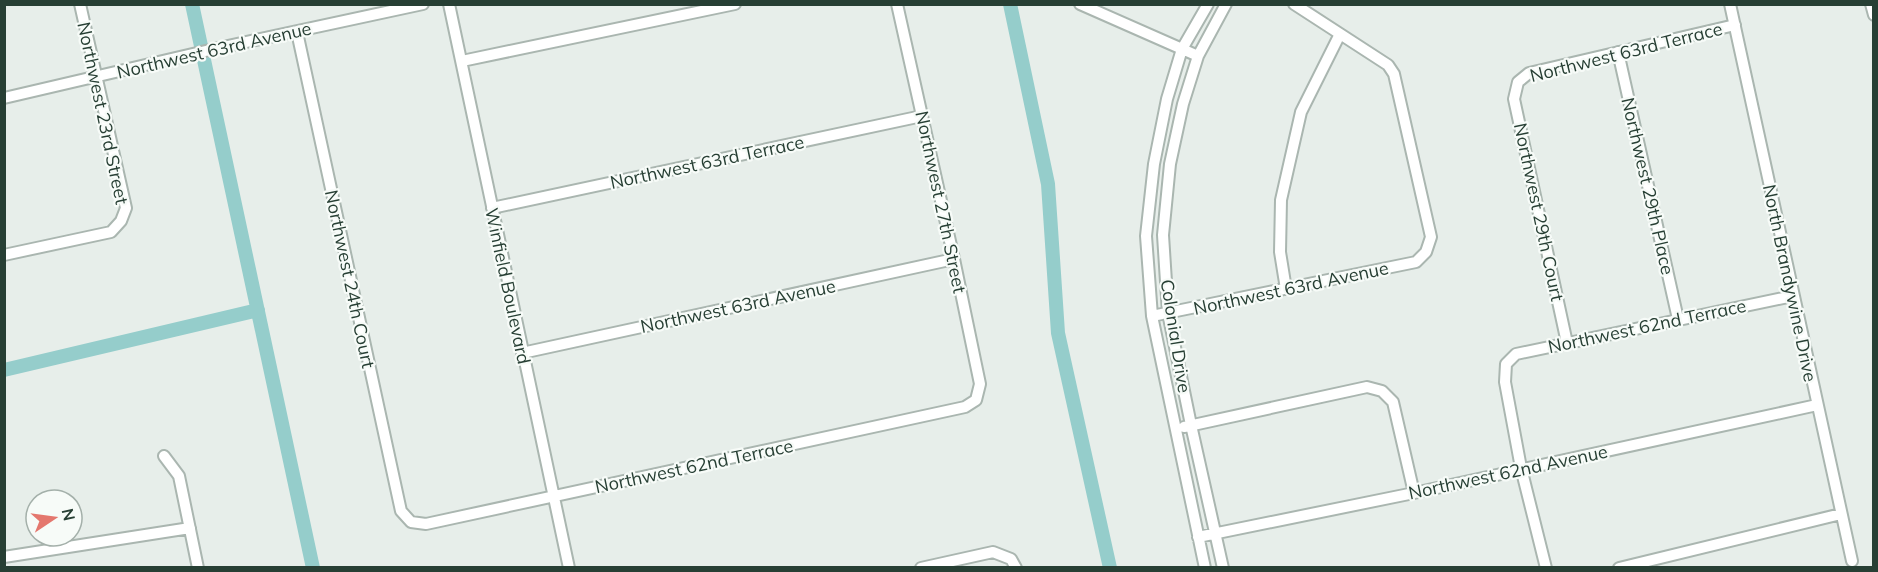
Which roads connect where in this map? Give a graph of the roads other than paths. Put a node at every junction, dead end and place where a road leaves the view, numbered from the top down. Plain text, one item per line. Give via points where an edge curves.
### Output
1 (80, 4) edge
2 (423, 4) edge
3 (449, 4) edge
4 (735, 4) edge
5 (897, 4) edge
6 (1080, 4) edge
7 (1208, 4) edge
8 (1226, 4) edge
9 (1294, 4) edge
10 (1730, 4) edge
11 (1871, 4) edge
12 (1874, 15) edge
13 (1735, 25) junction
14 (297, 32) junction
15 (1340, 34) junction
16 (1182, 49) junction
17 (1618, 52) junction
18 (1198, 56) junction
19 (462, 61) junction
20 (96, 77) junction
21 (1518, 82) joint
22 (4, 98) edge
23 (922, 116) junction
24 (492, 208) junction
25 (4, 255) edge
26 (954, 259) junction
27 (1287, 289) junction
28 (1793, 296) junction
29 (1168, 314) junction
30 (1152, 316) junction
31 (1678, 319) junction
32 (1567, 343) junction
33 (522, 353) junction
34 (976, 400) joint
35 (1817, 405) junction
36 (1191, 425) junction
37 (1175, 429) junction
38 (164, 456) dead end
39 (1521, 468) junction
40 (1414, 493) junction
41 (553, 496) junction
42 (1841, 514) junction
43 (411, 522) joint
44 (190, 528) junction
45 (1216, 534) junction
46 (1198, 537) junction
47 (4, 557) edge
48 (1852, 561) dead end
49 (1014, 563) edge
50 (198, 567) edge
51 (569, 567) edge
52 (921, 567) edge
53 (1205, 567) edge
54 (1223, 567) edge
55 (1545, 567) edge
56 (1619, 567) edge

1 - 20 street, Northwest 23rd Street
2 - 14 street, Northwest 63rd Avenue
3 - 19 street, Winfield Boulevard
4 - 19 street
5 - 23 street, Northwest 27th Street
6 - 16 street
7 - 16 street, Colonial Drive
8 - 18 street, Colonial Drive
9 - 15 street
10 - 13 street, North Brandywine Drive
11 - 12 street
13 - 17 street, Northwest 63rd Terrace
13 - 28 street, North Brandywine Drive
14 - 20 street, Northwest 63rd Avenue
14 - 43 street, Northwest 24th Court via 401,511
15 - 27 street via 1301,112 1281,200 1280,252
15 - 27 street, Northwest 63rd Avenue via 1388,65 1394,74 1431,237 1426,252 1416,262
16 - 18 street
16 - 30 street, Colonial Drive via 1167,99 1146,236
17 - 21 street, Northwest 63rd Terrace via 1528,73
17 - 31 street, Northwest 29th Place
18 - 29 street, Colonial Drive via 1170,164 1163,235
19 - 24 street, Winfield Boulevard
20 - 22 street, Northwest 63rd Avenue
20 - 25 street, Northwest 23rd Street via 126,208 122,222 111,232
21 - 32 street, Northwest 29th Court via 1514,99
23 - 24 street, Northwest 63rd Terrace
23 - 26 street, Northwest 27th Street
24 - 33 street, Winfield Boulevard
26 - 33 street, Northwest 63rd Avenue
26 - 34 street, Northwest 27th Street via 980,384
27 - 29 street, Northwest 63rd Avenue
28 - 31 street, Northwest 62nd Terrace
28 - 35 street, North Brandywine Drive
29 - 30 street, Northwest 63rd Avenue
29 - 36 street, Colonial Drive
30 - 37 street, Colonial Drive
31 - 32 street, Northwest 62nd Terrace
32 - 39 street, Northwest 62nd Terrace via 1516,354 1506,364 1504,382
33 - 41 street, Winfield Boulevard
34 - 41 street, Northwest 62nd Terrace via 965,407
35 - 39 street, Northwest 62nd Avenue
35 - 42 street, North Brandywine Drive
36 - 37 street
36 - 40 street via 1367,387 1382,391 1393,402
36 - 45 street, Colonial Drive
37 - 46 street, Colonial Drive
38 - 44 street via 179,476
39 - 40 street, Northwest 62nd Avenue
39 - 55 street
40 - 45 street, Northwest 62nd Avenue
41 - 43 street, Northwest 62nd Terrace via 426,524
41 - 51 street, Winfield Boulevard
42 - 48 street, North Brandywine Drive
42 - 56 street
44 - 47 street
44 - 50 street
45 - 46 street, Northwest 62nd Avenue
45 - 54 street, Colonial Drive
46 - 53 street, Colonial Drive
49 - 52 street via 993,552

